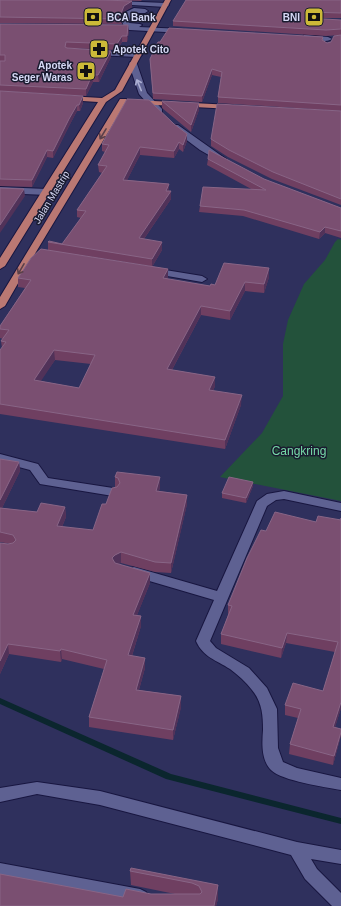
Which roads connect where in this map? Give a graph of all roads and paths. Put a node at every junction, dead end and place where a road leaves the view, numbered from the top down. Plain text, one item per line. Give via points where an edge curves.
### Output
1 (112, 2) edge
2 (165, 5) edge
3 (109, 28) edge
4 (153, 28) junction
5 (190, 31) edge
6 (297, 37) edge
7 (330, 40) edge
8 (85, 52) edge
9 (138, 55) junction
10 (133, 64) junction
11 (118, 91) junction
12 (62, 98) edge
13 (103, 100) junction
14 (123, 101) junction
15 (151, 102) junction
16 (244, 107) edge
17 (233, 165) edge
18 (0, 190) edge
19 (47, 192) junction
20 (0, 266) edge
21 (142, 269) edge
22 (202, 279) dead end
23 (1, 304) edge
24 (0, 458) edge
25 (113, 492) edge
26 (341, 507) edge
27 (121, 569) edge
28 (221, 597) junction
29 (341, 784) edge
30 (0, 795) edge
31 (297, 849) junction
32 (341, 857) edge
33 (0, 870) edge
34 (153, 899) edge
35 (341, 904) edge

1 - 2 street
2 - 4 main road
2 - 4 street via 129,12 125,22 127,25
3 - 4 street
4 - 5 street
4 - 9 main road
6 - 7 street
8 - 9 street
9 - 10 main road
10 - 11 main road
15 -> 10 street via 143,94
11 - 13 main road
11 - 14 main road
12 - 13 main road
13 - 19 main road, Jalan Mastrip
14 - 15 main road
14 -> 23 main road, Jalan Mastrip via 35,252
15 - 16 main road
15 - 17 street via 182,133
18 - 19 street
19 - 20 main road, Jalan Mastrip
21 - 22 street
24 - 25 street via 34,467 44,482
26 - 28 street via 284,495 266,499 261,504
27 - 28 street
28 - 29 street via 205,635 205,646 232,663 260,690 270,714 273,760 278,767 290,772
30 - 31 street via 37,788 100,798
31 - 32 street
31 - 35 street via 311,874
33 - 34 street

